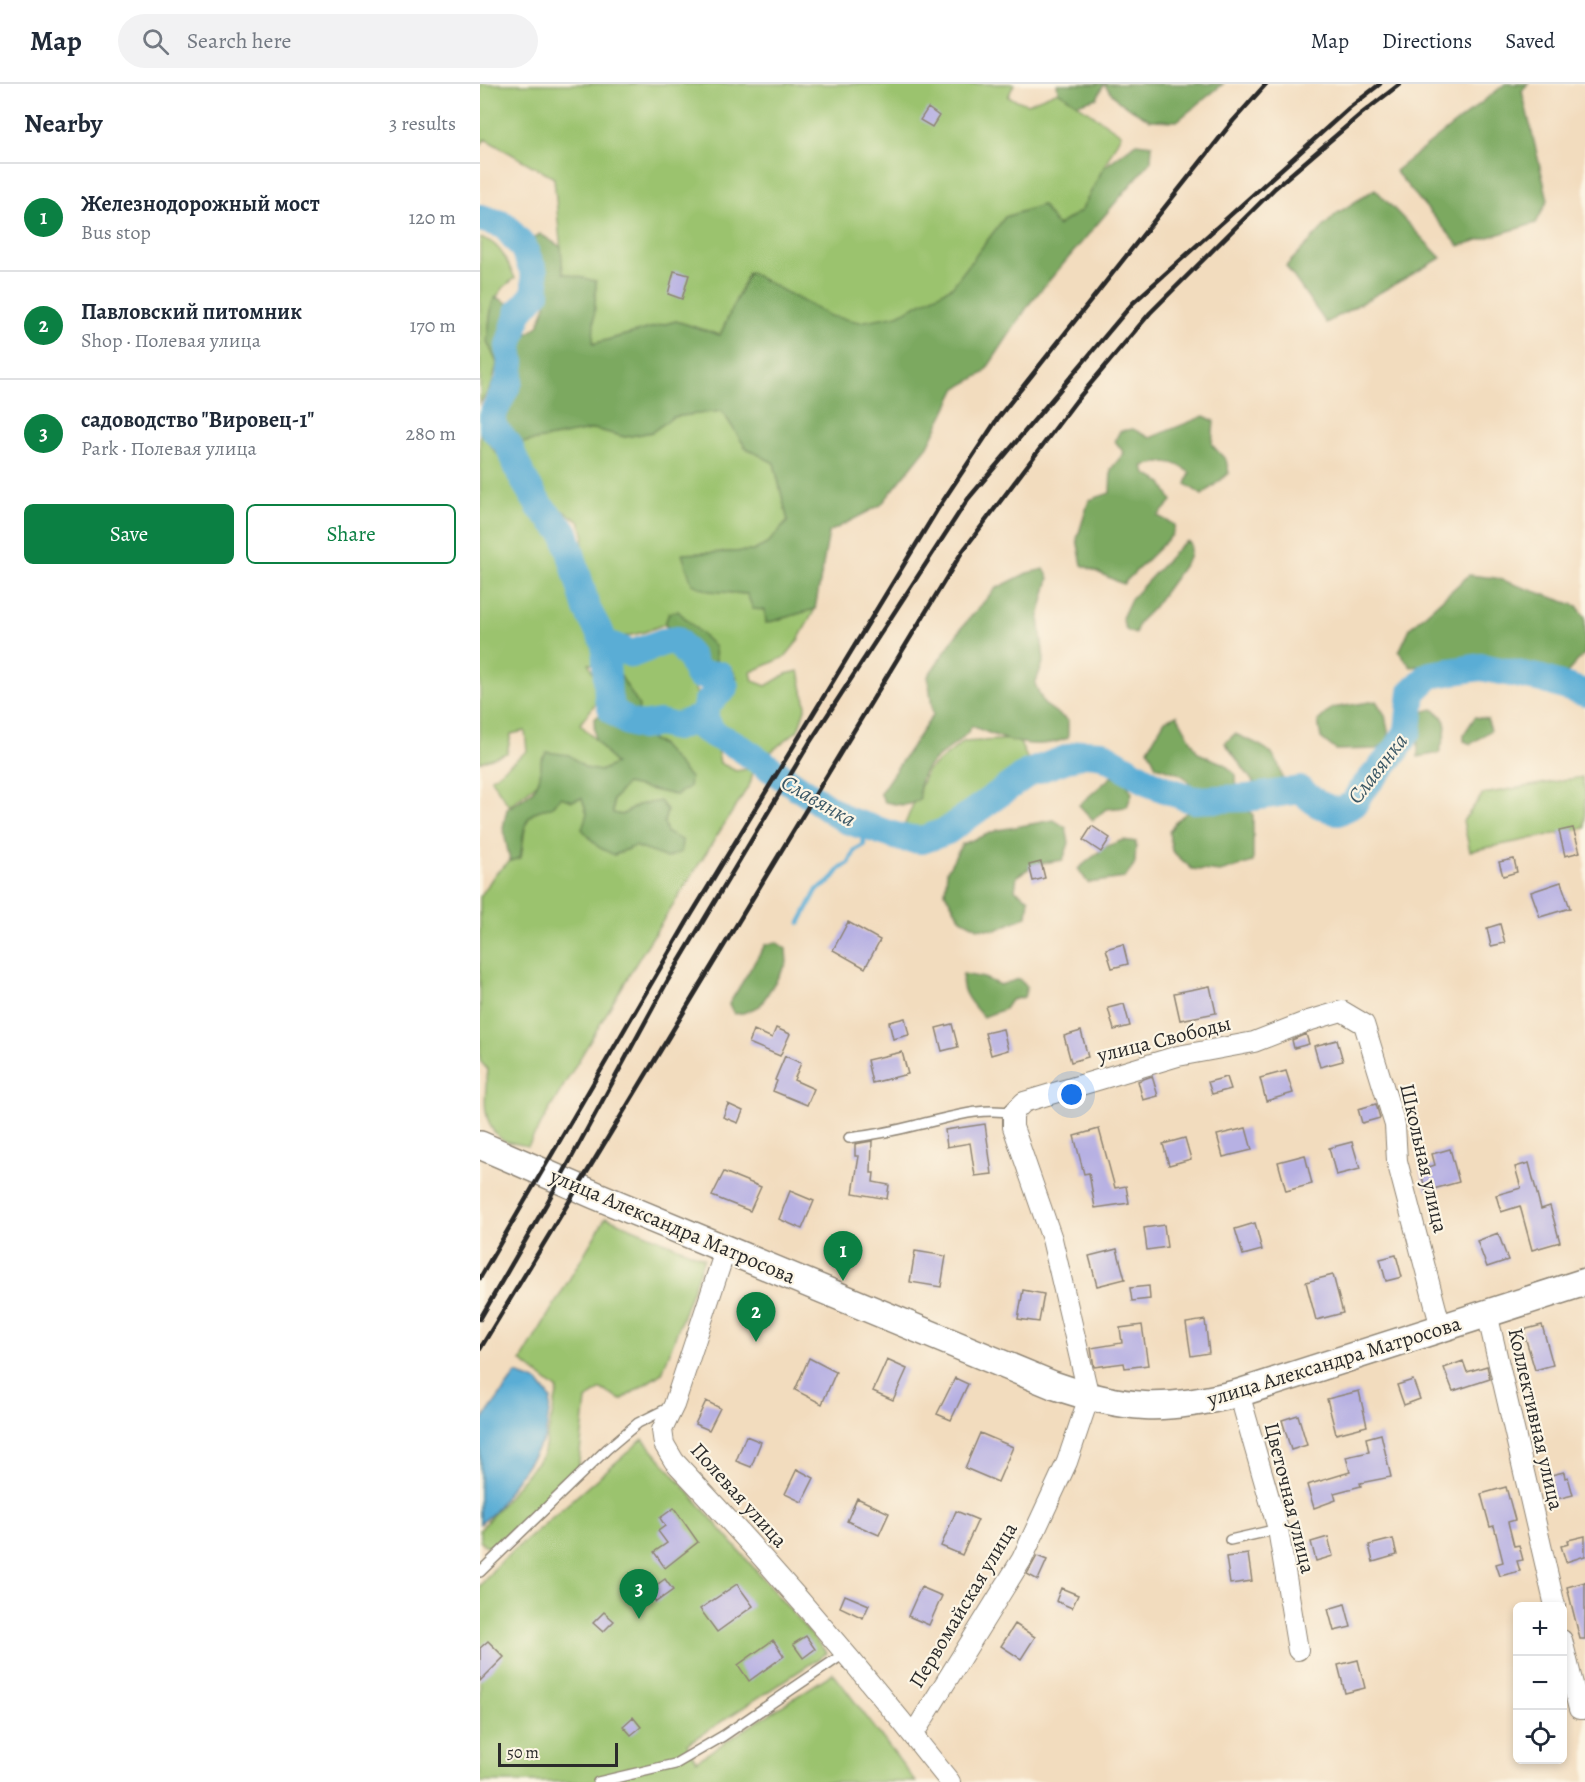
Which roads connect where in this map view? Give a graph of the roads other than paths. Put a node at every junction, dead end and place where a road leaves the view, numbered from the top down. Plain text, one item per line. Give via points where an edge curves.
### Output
1 (1342, 1011) joint
2 (1013, 1120) junction
3 (849, 1138) dead end
4 (480, 1145) edge
5 (726, 1248) junction
6 (1585, 1282) edge
7 (1487, 1313) junction
8 (1441, 1328) junction
9 (1239, 1393) junction
10 (1089, 1397) junction
11 (674, 1405) junction
12 (1278, 1529) junction
13 (1230, 1540) dead end
14 (480, 1572) edge
15 (1554, 1602) edge
16 (1298, 1650) dead end
17 (845, 1653) junction
18 (1567, 1655) edge
19 (1582, 1709) edge
20 (913, 1736) junction
21 (598, 1782) edge
22 (950, 1782) edge

1 - 2 street, улица Свободы via 1254,1042 1178,1056 1024,1102
1 - 8 street, Школьная улица via 1364,1024 1395,1125 1397,1161
2 - 3 lane via 1001,1111 970,1112
2 - 10 street via 1052,1239
4 - 5 main road, улица Александра Матросова
5 - 10 main road, улица Александра Матросова
5 - 11 street, Полевая улица
6 - 7 main road, улица Александра Матросова
7 - 8 main road, улица Александра Матросова
7 - 15 street, Коллективная улица
8 - 9 main road, улица Александра Матросова
9 - 10 main road, улица Александра Матросова via 1152,1407
9 - 12 street, Цветочная улица
10 - 20 street, Первомайская улица via 1067,1462 1022,1559
11 - 14 lane via 638,1423 607,1449
11 - 17 street, Полевая улица via 662,1430 664,1444 674,1461 755,1547
12 - 13 lane
12 - 16 street, Цветочная улица
17 - 20 street, Полевая улица
17 - 21 lane via 675,1764
18 - 19 street
20 - 22 street, Полевая улица

